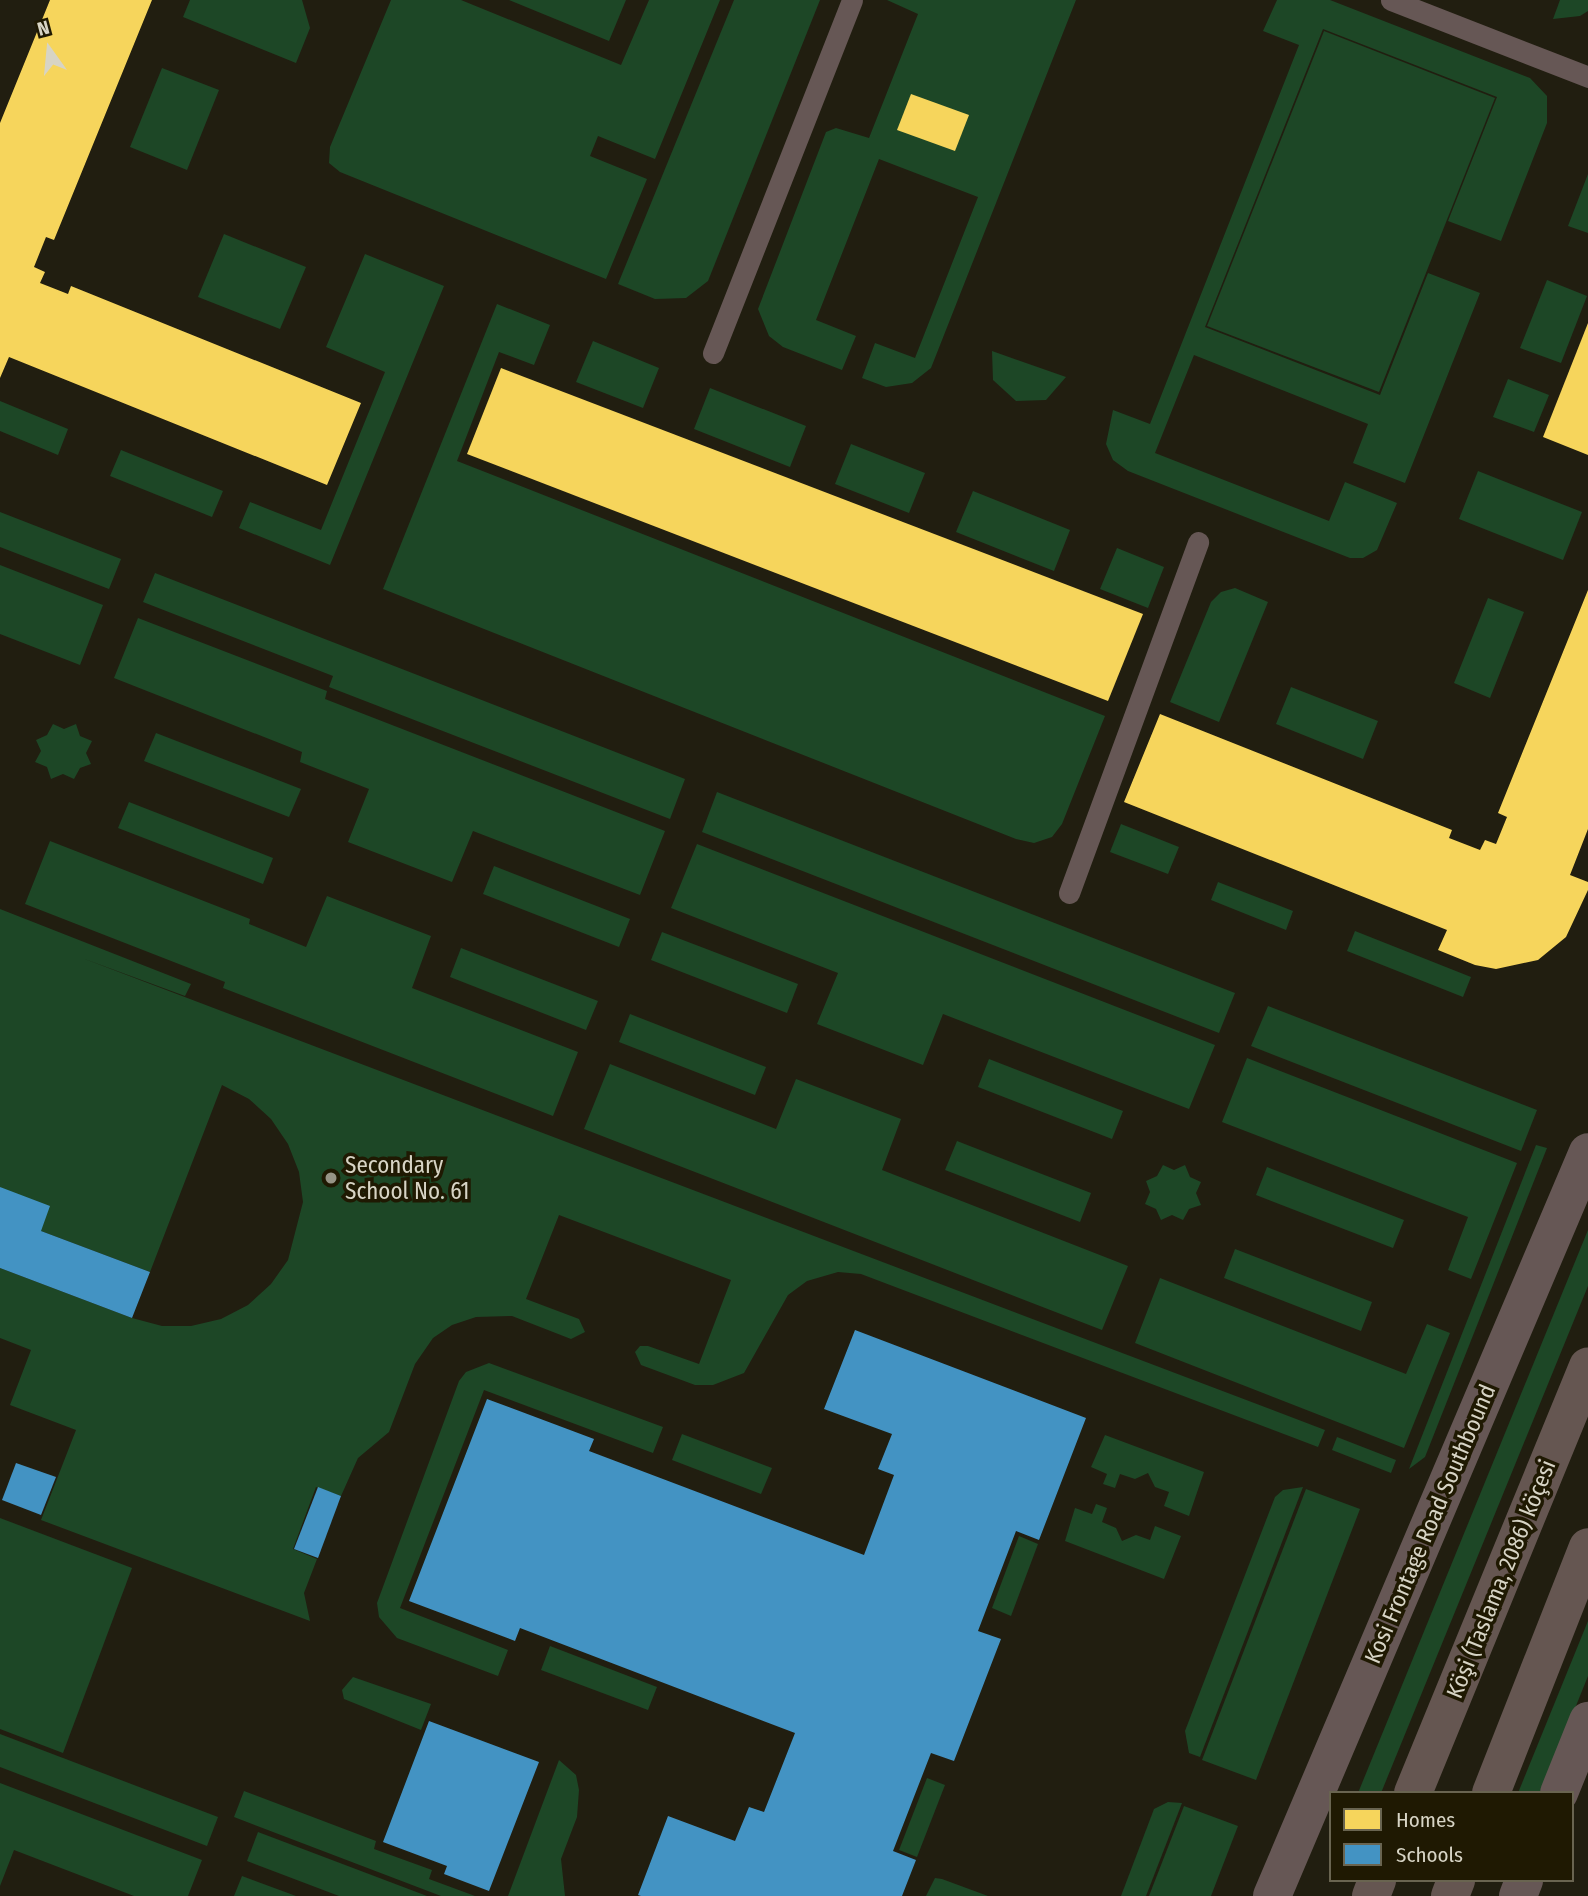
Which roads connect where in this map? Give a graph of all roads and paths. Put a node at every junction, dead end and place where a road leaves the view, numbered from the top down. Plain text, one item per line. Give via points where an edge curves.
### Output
1 (852, 0) edge
2 (1391, 0) edge
3 (1588, 77) edge
4 (713, 353) dead end
5 (1198, 542) dead end
6 (1069, 893) dead end
7 (1588, 1152) edge
8 (1588, 1366) edge
9 (1588, 1547) edge
10 (1588, 1721) edge
11 (1414, 1791) edge
12 (1492, 1791) edge
13 (1560, 1791) edge
14 (1272, 1896) edge

1 - 4 lane
2 - 3 lane
5 - 6 lane
7 - 14 street, Kosi Frontage Road Southbound
8 - 11 main road, Köşi (Taslama, 2086) köçesi
9 - 12 main road
10 - 13 street

